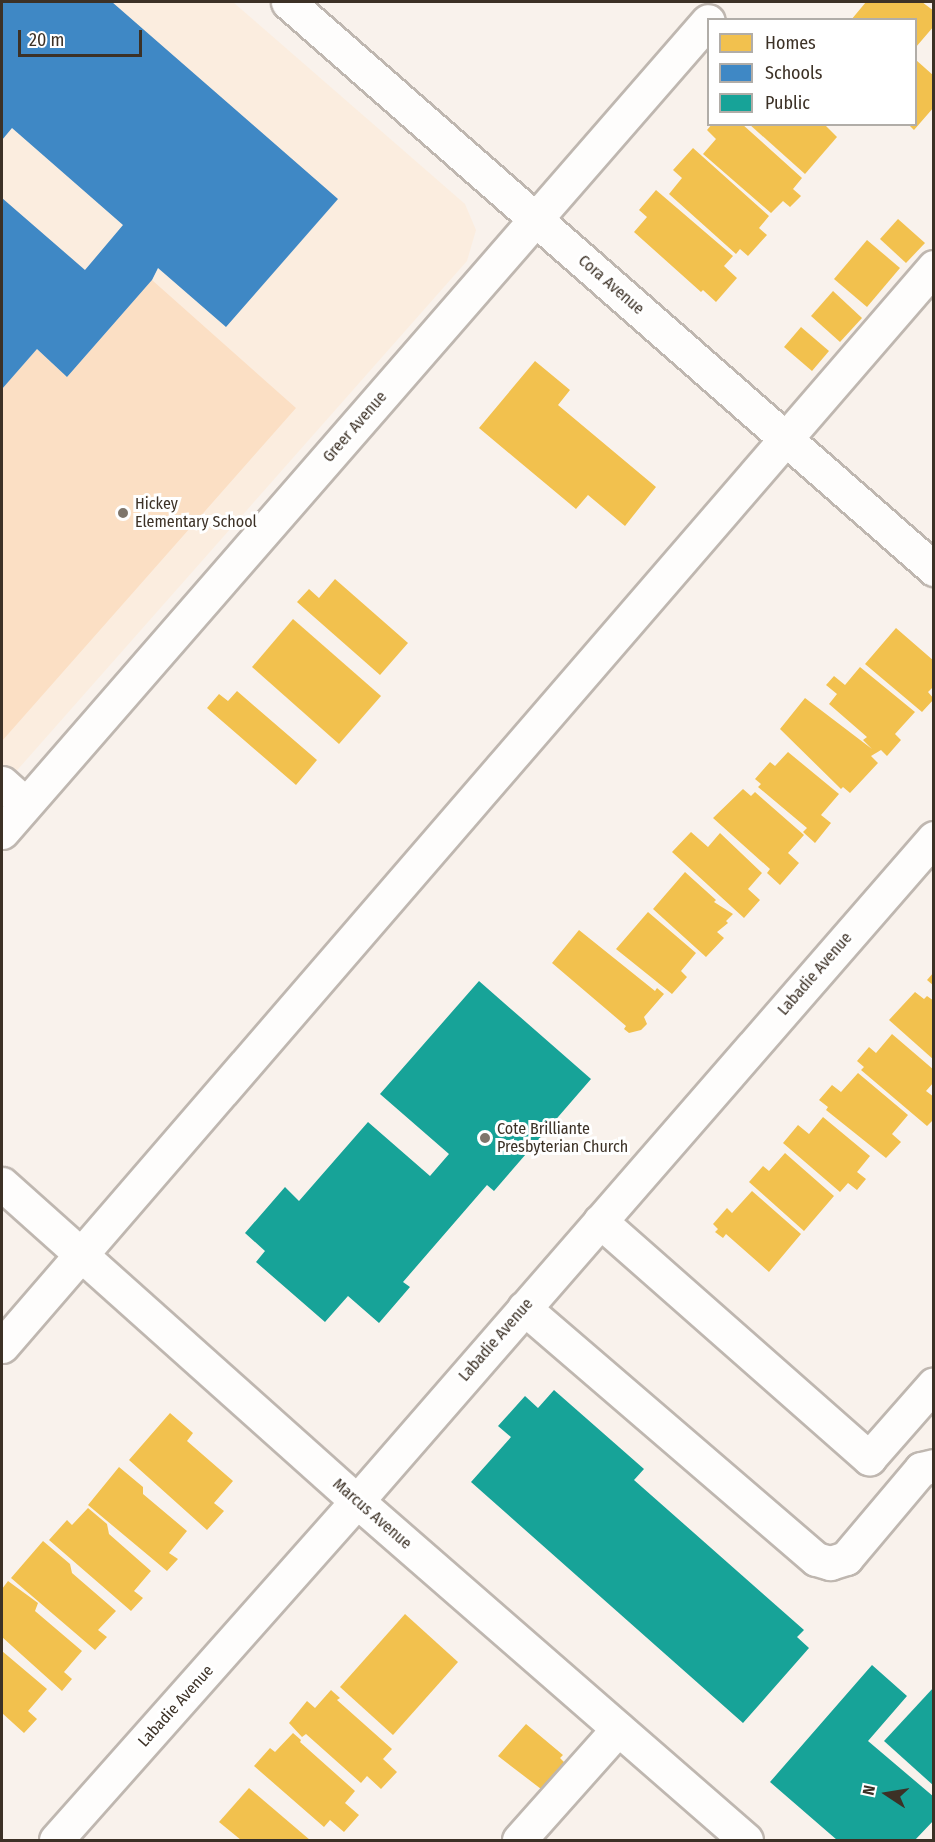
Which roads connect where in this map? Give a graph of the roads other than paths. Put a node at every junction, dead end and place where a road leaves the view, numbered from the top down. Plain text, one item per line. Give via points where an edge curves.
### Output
1 (725, 2) edge
2 (294, 3) edge
3 (711, 18) edge
4 (707, 22) edge
5 (536, 220) junction
6 (933, 267) edge
7 (785, 438) junction
8 (933, 569) edge
9 (13, 794) edge
10 (2, 832) edge
11 (933, 838) edge
12 (2, 1184) edge
13 (600, 1221) junction
14 (82, 1256) junction
15 (524, 1308) junction
16 (2, 1346) edge
17 (933, 1384) edge
18 (933, 1466) edge
19 (357, 1501) junction
20 (618, 1729) junction
21 (56, 1840) edge
22 (519, 1840) edge
23 (746, 1840) edge

1 - 3 street, Greer Avenue
2 - 5 street, Cora Avenue
4 - 5 street, Greer Avenue
5 - 7 street, Cora Avenue
5 - 9 street, Greer Avenue
6 - 7 street
7 - 8 street, Cora Avenue
7 - 14 street
9 - 10 street, Greer Avenue
11 - 13 street, Labadie Avenue
12 - 14 street, Marcus Avenue
13 - 15 street, Labadie Avenue
13 - 17 street via 869,1458
14 - 16 street
14 - 19 street, Marcus Avenue
15 - 18 street via 816,1559 830,1563 846,1558 921,1469
15 - 19 street, Labadie Avenue
19 - 20 street, Marcus Avenue
19 - 21 street, Labadie Avenue
20 - 22 street
20 - 23 street, Marcus Avenue

